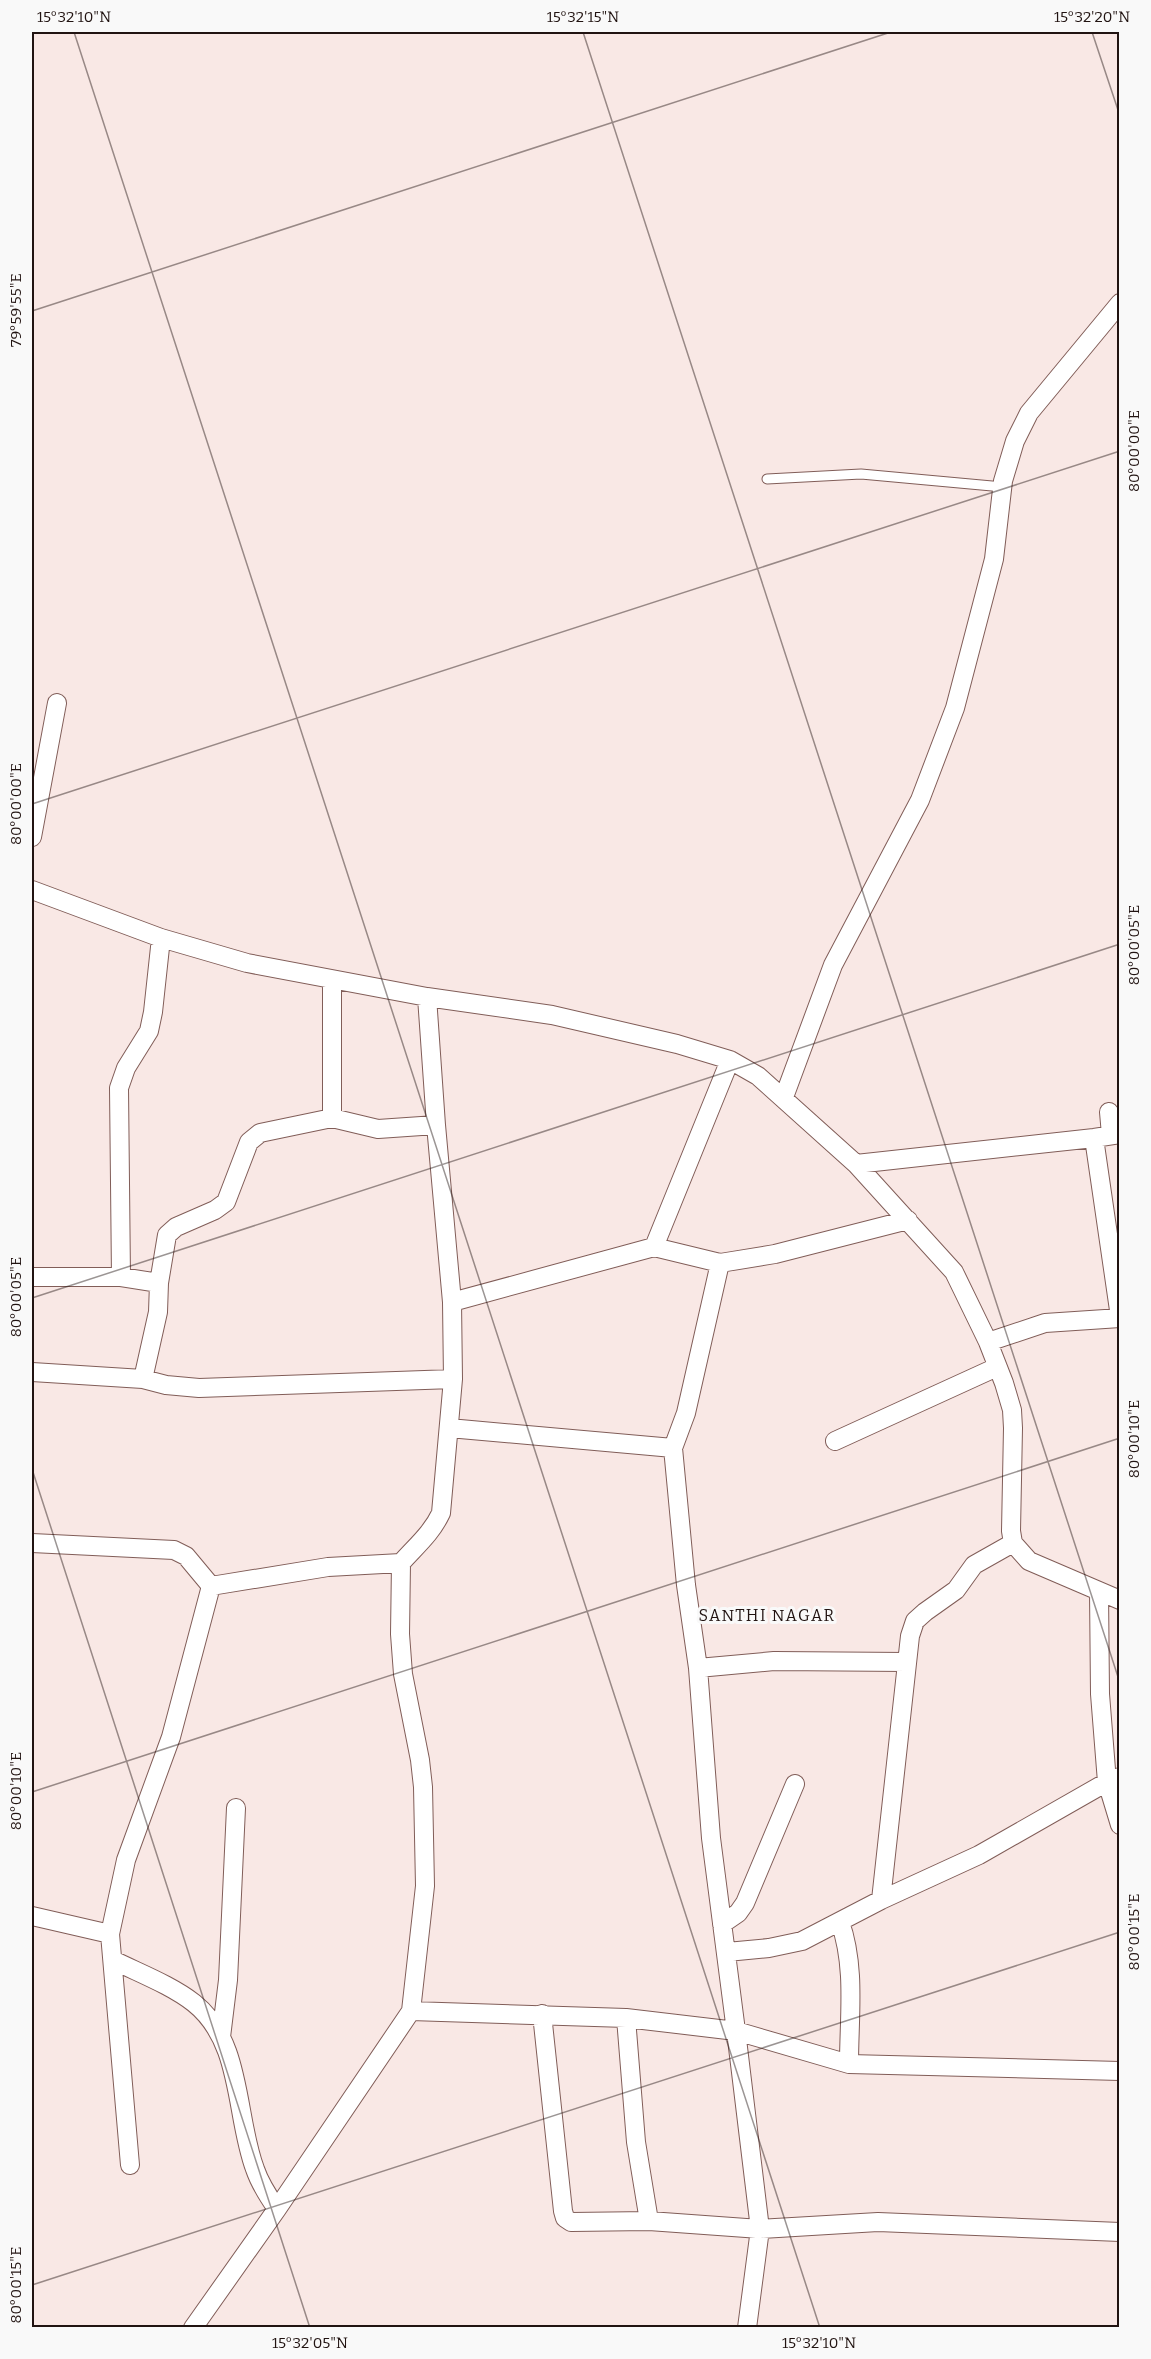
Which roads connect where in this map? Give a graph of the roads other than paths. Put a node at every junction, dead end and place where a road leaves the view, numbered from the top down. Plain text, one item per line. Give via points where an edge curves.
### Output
1 (1119, 303) edge
2 (767, 479) dead end
3 (1003, 487) junction
4 (57, 703) dead end
5 (32, 837) edge
6 (32, 890) edge
7 (161, 938) junction
8 (332, 979) junction
9 (427, 997) junction
10 (730, 1060) junction
11 (784, 1097) junction
12 (1109, 1112) dead end
13 (332, 1118) junction
14 (436, 1125) junction
15 (1108, 1136) edge
16 (855, 1164) junction
17 (908, 1220) junction
18 (654, 1247) junction
19 (720, 1263) junction
20 (32, 1277) edge
21 (121, 1277) junction
22 (159, 1283) junction
23 (452, 1302) junction
24 (1119, 1318) edge
25 (988, 1342) junction
26 (998, 1366) junction
27 (32, 1372) edge
28 (143, 1379) junction
29 (453, 1379) junction
30 (449, 1428) junction
31 (835, 1441) dead end
32 (673, 1448) junction
33 (32, 1543) edge
34 (1013, 1543) junction
35 (401, 1563) junction
36 (211, 1586) junction
37 (1099, 1591) junction
38 (1119, 1600) edge
39 (908, 1662) junction
40 (698, 1668) junction
41 (1113, 1780) edge
42 (795, 1784) dead end
43 (236, 1808) dead end
44 (1119, 1825) edge
45 (881, 1900) junction
46 (32, 1916) edge
47 (840, 1922) junction
48 (722, 1924) junction
49 (110, 1934) junction
50 (727, 1952) junction
51 (113, 1960) junction
52 (411, 2011) junction
53 (542, 2014) junction
54 (626, 2018) junction
55 (736, 2031) junction
56 (220, 2037) junction
57 (849, 2064) junction
58 (1119, 2071) edge
59 (130, 2165) dead end
60 (277, 2209) junction
61 (649, 2221) junction
62 (760, 2229) junction
63 (1119, 2232) edge
64 (193, 2328) edge
65 (747, 2328) edge

1 - 3 street via 1029,413 1015,441
2 - 3 lane via 861,474
3 - 11 street via 994,559 955,708 920,800 833,965
4 - 5 street
6 - 7 street
7 - 8 street via 247,963
7 - 21 street via 149,1031 126,1068 119,1088
8 - 9 street
8 - 13 street
9 - 10 street via 552,1015
9 - 14 street
10 - 11 street
10 - 18 street
11 - 16 street
12 - 15 street
13 - 14 street via 378,1129
13 - 22 street via 260,1133 249,1142 226,1202 167,1235
14 - 23 street
15 - 16 street
15 - 24 street
16 - 17 street
17 - 19 street via 776,1254
17 - 25 street via 954,1272
18 - 19 street
18 - 23 street
19 - 32 street via 686,1413
20 - 21 street
21 - 22 street
22 - 28 street via 158,1312
23 - 29 street
24 - 25 street via 1045,1323
25 - 26 street
26 - 31 street
26 - 34 street via 1012,1410
27 - 28 street
28 - 29 street via 199,1388
29 - 30 street
30 - 32 street
30 - 35 street via 441,1513 434,1528
32 - 40 street
33 - 36 street via 174,1550 186,1556
34 - 37 street via 1029,1561
34 - 39 street via 974,1565 956,1590 915,1621
35 - 36 street via 328,1567
35 - 52 street via 403,1674 423,1787 424,1886
36 - 49 street via 171,1737 126,1860
37 - 38 street
37 - 41 street via 1100,1694
39 - 40 street via 774,1661
39 - 45 street
40 - 48 street
41 - 44 street
41 - 45 street via 979,1855
42 - 48 street via 746,1903
43 - 56 street via 228,1980
45 - 47 street
46 - 49 street
47 - 50 street via 787,1945
47 - 57 street via 846,1939 850,1984
48 - 50 street
49 - 51 street
50 - 55 street
51 - 56 street via 194,2003
51 - 59 street
52 - 53 street
52 - 60 street
53 - 54 street
53 - 61 street via 565,2218 571,2222
54 - 55 street
54 - 61 street via 636,2142
55 - 57 street
55 - 62 street
56 - 60 street via 232,2067 254,2168
57 - 58 street
60 - 64 street
61 - 62 street
62 - 63 street via 878,2222
62 - 65 street

